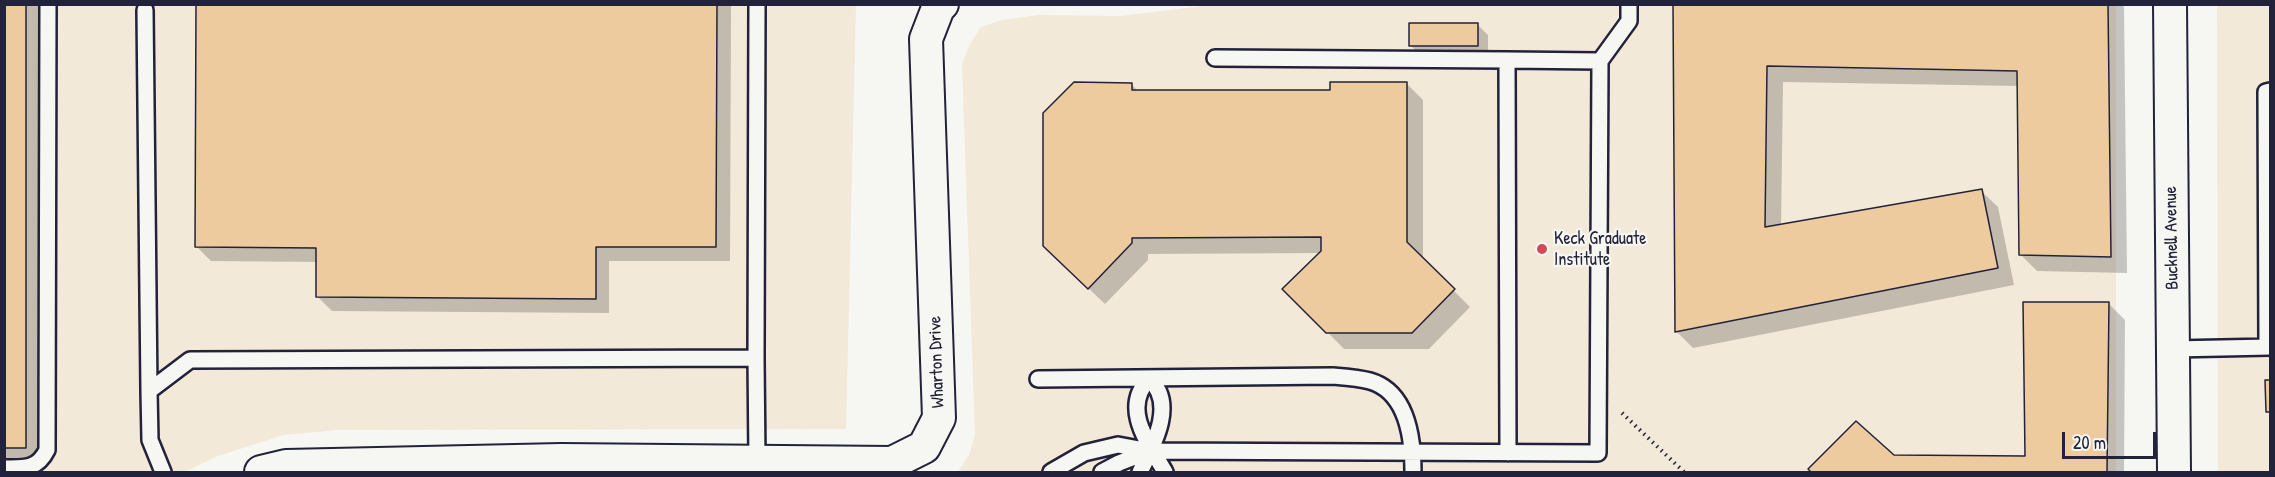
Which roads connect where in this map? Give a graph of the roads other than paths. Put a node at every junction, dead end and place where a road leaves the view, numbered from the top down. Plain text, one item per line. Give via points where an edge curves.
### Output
1 (48, 4) edge
2 (757, 4) edge
3 (942, 4) edge
4 (1629, 4) edge
5 (2170, 4) edge
6 (145, 10) dead end
7 (1215, 58) dead end
8 (1508, 60) junction
9 (1600, 61) junction
10 (2271, 92) edge
11 (2269, 347) edge
12 (2173, 349) junction
13 (756, 358) junction
14 (1038, 379) dead end
15 (1149, 379) junction
16 (149, 390) junction
17 (1150, 451) junction
18 (1413, 452) junction
19 (1508, 453) junction
20 (757, 461) junction
21 (561, 466) edge
22 (676, 466) edge
23 (713, 466) edge
24 (4, 468) edge
25 (28, 470) edge
26 (277, 470) edge
27 (163, 472) edge
28 (1051, 472) edge
29 (1102, 472) edge
30 (1140, 472) edge
31 (1165, 472) edge
32 (1413, 472) edge
33 (2174, 472) edge

1 - 25 lane via 47,450 42,460
2 - 13 lane
3 - 20 street, Wharton Drive via 926,39 939,418 924,447 892,463
4 - 9 lane via 1629,21
5 - 12 street, Bucknell Avenue
6 - 16 lane
7 - 8 lane
8 - 9 lane
8 - 19 lane
9 - 19 lane via 1598,453
10 - 11 lane via 2266,92
11 - 12 lane
12 - 33 street, Bucknell Avenue
13 - 16 lane via 190,360
13 - 20 lane
14 - 15 lane
15 - 17 lane via 1139,394 1138,416
15 - 17 lane via 1161,393 1162,405
15 - 18 lane via 1333,376 1371,381 1389,390 1399,402
16 - 27 lane via 150,440
17 - 18 lane
17 - 28 lane via 1118,445 1084,453
17 - 29 lane
17 - 30 lane
17 - 31 lane
18 - 19 lane
18 - 32 lane
20 - 23 street, Wharton Drive
21 - 22 street, Wharton Drive
21 - 26 street, Wharton Drive
22 - 23 street, Wharton Drive
24 - 25 lane

